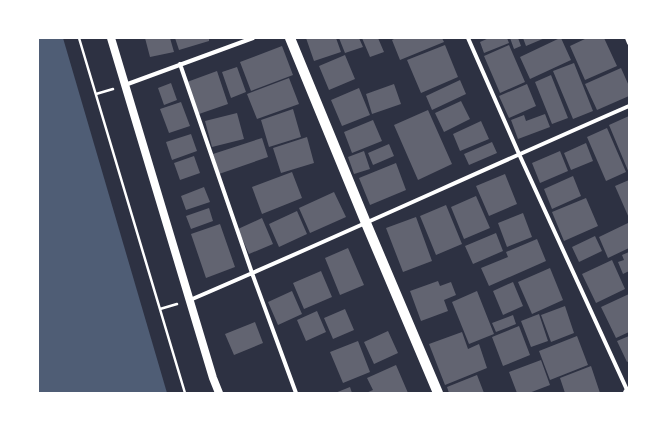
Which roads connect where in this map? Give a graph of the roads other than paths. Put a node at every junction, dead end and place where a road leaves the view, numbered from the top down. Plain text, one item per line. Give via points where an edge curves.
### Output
1 (111, 38) edge
2 (253, 38) edge
3 (290, 38) edge
4 (468, 38) edge
5 (627, 38) edge
6 (629, 43) edge
7 (180, 64) junction
8 (126, 84) junction
9 (629, 106) edge
10 (519, 154) junction
11 (366, 223) junction
12 (252, 273) junction
13 (190, 300) junction
14 (218, 393) edge
15 (296, 393) edge
16 (438, 393) edge
17 (628, 393) edge

1 - 8 main road
2 - 7 street
3 - 11 main road
4 - 10 street
5 - 6 street
7 - 8 street
7 - 12 street
8 - 13 main road
9 - 10 street
10 - 11 street
10 - 17 street
11 - 12 street
11 - 16 main road
12 - 13 street
12 - 15 street
13 - 14 main road

